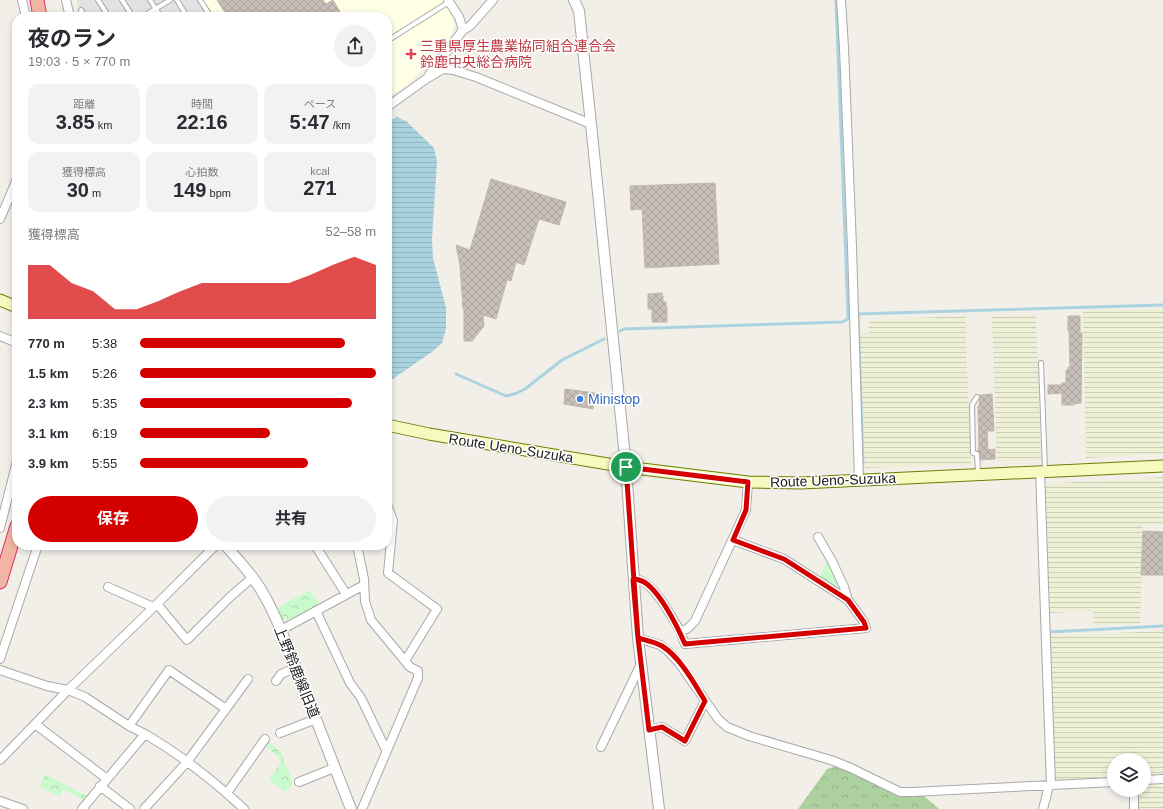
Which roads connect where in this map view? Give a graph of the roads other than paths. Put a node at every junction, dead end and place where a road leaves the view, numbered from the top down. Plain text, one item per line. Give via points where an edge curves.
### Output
1 (22, 0) edge
2 (37, 0) edge
3 (66, 0) edge
4 (98, 0) edge
5 (122, 0) edge
6 (150, 0) edge
7 (170, 0) edge
8 (177, 0) edge
9 (200, 0) edge
10 (493, 0) edge
11 (574, 0) edge
12 (841, 0) edge
13 (449, 1) edge
14 (156, 9) junction
15 (25, 12) edge
16 (39, 12) edge
17 (69, 12) edge
18 (106, 12) edge
19 (130, 12) edge
20 (151, 12) edge
21 (158, 12) edge
22 (184, 12) edge
23 (208, 12) edge
24 (463, 30) junction
25 (392, 38) edge
26 (426, 79) junction
27 (392, 103) edge
28 (591, 124) junction
29 (12, 191) edge
30 (0, 219) edge
31 (0, 300) edge
32 (12, 305) edge
33 (0, 336) edge
34 (12, 341) edge
35 (1041, 363) dead end
36 (977, 398) dead end
37 (392, 426) edge
38 (1163, 466) edge
39 (626, 467) junction
40 (1042, 471) junction
41 (978, 475) junction
42 (12, 481) edge
43 (859, 481) junction
44 (748, 482) junction
45 (392, 518) edge
46 (0, 528) edge
47 (392, 531) edge
48 (818, 537) dead end
49 (733, 540) junction
50 (12, 542) edge
51 (36, 550) edge
52 (211, 550) edge
53 (229, 550) edge
54 (318, 550) edge
55 (358, 550) edge
56 (390, 550) edge
57 (253, 577) junction
58 (633, 580) junction
59 (0, 582) edge
60 (364, 585) junction
61 (108, 588) dead end
62 (346, 594) junction
63 (848, 600) junction
64 (155, 606) junction
65 (316, 611) junction
66 (281, 630) junction
67 (680, 631) junction
68 (638, 638) junction
69 (0, 659) edge
70 (405, 661) junction
71 (641, 664) junction
72 (295, 668) junction
73 (0, 670) edge
74 (248, 679) dead end
75 (276, 681) dead end
76 (68, 690) junction
77 (705, 701) junction
78 (226, 709) junction
79 (316, 719) junction
80 (36, 724) junction
81 (129, 726) junction
82 (649, 730) junction
83 (280, 733) dead end
84 (145, 734) junction
85 (265, 739) dead end
86 (601, 746) dead end
87 (386, 750) junction
88 (0, 760) edge
89 (187, 762) junction
90 (334, 768) junction
91 (107, 779) junction
92 (1163, 779) edge
93 (1151, 780) edge
94 (299, 782) dead end
95 (1107, 782) edge
96 (1050, 785) junction
97 (100, 786) junction
98 (227, 793) junction
99 (1134, 797) edge
100 (0, 800) edge
101 (23, 809) edge
102 (82, 809) edge
103 (130, 809) edge
104 (144, 809) edge
105 (244, 809) edge
106 (351, 809) edge
107 (362, 809) edge
108 (659, 809) edge
109 (1042, 809) edge
110 (1134, 809) edge

1 - 15 street
2 - 16 highway
3 - 17 street
4 - 18 lane
5 - 19 lane
6 - 14 lane
7 - 14 lane
8 - 22 lane
9 - 23 lane
10 - 24 street via 470,26
11 - 28 street via 579,11
12 - 43 street
13 - 24 street via 459,17
13 - 25 lane
14 - 20 lane
14 - 21 lane
24 - 26 street
26 - 27 street
26 - 28 street via 443,69 453,70
28 - 39 street
29 - 30 street
31 - 32 main road
33 - 34 street
35 - 40 lane
36 - 41 lane via 972,405 972,413 973,453 977,454
37 - 39 main road, Route Ueno-Suzuka
38 - 40 main road, Route Ueno-Suzuka
39 - 44 main road, Route Ueno-Suzuka
39 - 58 street
40 - 41 main road, Route Ueno-Suzuka
40 - 96 street
41 - 43 main road, Route Ueno-Suzuka
42 - 46 street
43 - 44 main road, Route Ueno-Suzuka
44 - 49 street via 746,510
45 - 47 street
48 - 63 street via 832,561
49 - 63 street via 784,559
49 - 67 street via 695,621 687,629
50 - 59 highway
51 - 69 street
52 - 64 street
53 - 57 street, 上野鈴鹿線旧道
54 - 62 street
55 - 60 street
56 - 70 street via 388,573 437,609
57 - 64 street via 187,640
57 - 66 street, 上野鈴鹿線旧道
58 - 67 street via 646,583 653,590
58 - 68 street
60 - 62 street
60 - 70 street via 371,620
61 - 64 street
62 - 65 street
63 - 67 street via 866,628 685,644
64 - 76 street
65 - 66 street
65 - 87 street via 350,683 361,698
66 - 72 street, 上野鈴鹿線旧道
68 - 71 street
68 - 77 street via 660,645 668,651
70 - 87 street via 418,671 418,678
71 - 82 street
71 - 86 street
72 - 75 street via 282,674
72 - 79 street, 上野鈴鹿線旧道
73 - 76 street via 47,686
74 - 78 street
76 - 80 street
76 - 81 street via 85,696
77 - 82 street via 685,741 662,727
77 - 96 street via 727,727 831,760 900,792
78 - 81 street via 169,670
78 - 89 street
79 - 83 street
79 - 90 street, 上野鈴鹿線旧道
80 - 88 street
80 - 91 street
81 - 84 street
82 - 108 street
84 - 89 street
84 - 91 street
85 - 98 street
87 - 107 street
89 - 98 street
89 - 104 street
90 - 94 street
90 - 106 street, 上野鈴鹿線旧道
91 - 97 street
92 - 93 street
95 - 96 street
96 - 109 street
97 - 102 street
97 - 103 street
98 - 105 street
99 - 110 street
100 - 101 street

